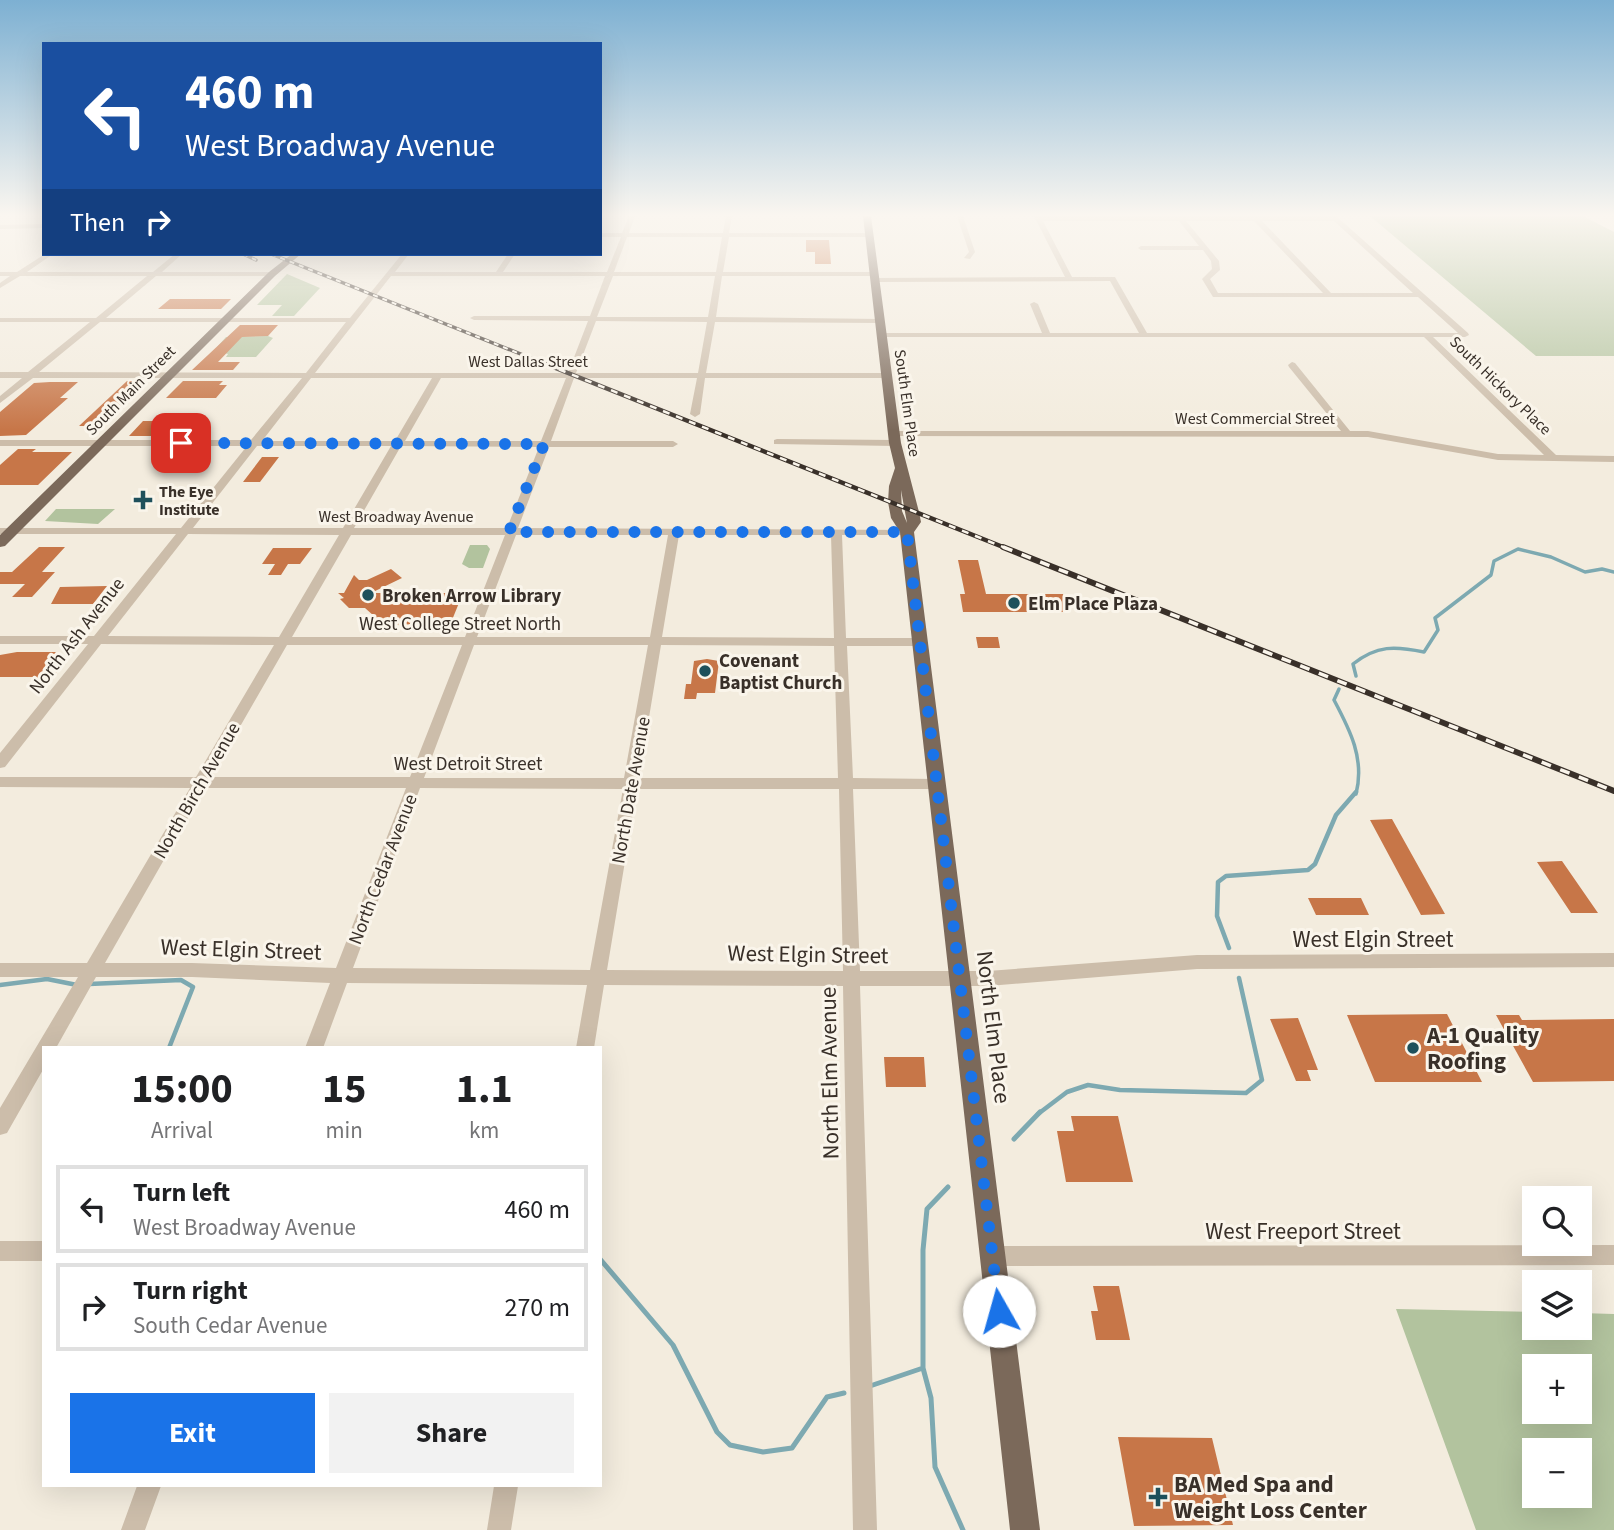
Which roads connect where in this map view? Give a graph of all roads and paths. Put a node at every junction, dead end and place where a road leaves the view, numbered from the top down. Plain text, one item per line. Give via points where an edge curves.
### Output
1 (140, 287) edge
2 (259, 287) edge
3 (378, 287) edge
4 (603, 287) edge
5 (716, 287) edge
6 (875, 287) edge
7 (1117, 287) edge
8 (1211, 287) edge
9 (1322, 287) edge
10 (1413, 287) edge
11 (1329, 295) junction
12 (1421, 295) junction
13 (1034, 304) dead end
14 (474, 318) dead end
15 (0, 320) edge
16 (100, 320) junction
17 (226, 320) junction
18 (351, 320) junction
19 (590, 320) junction
20 (710, 320) junction
21 (880, 321) junction
22 (882, 335) junction
23 (1046, 335) junction
24 (1144, 335) junction
25 (1426, 335) junction
26 (1292, 365) dead end
27 (0, 375) edge
28 (31, 375) junction
29 (171, 375) junction
30 (308, 375) junction
31 (438, 375) junction
32 (571, 375) junction
33 (702, 375) junction
34 (886, 376) junction
35 (0, 400) edge
36 (695, 414) dead end
37 (1347, 433) junction
38 (895, 439) junction
39 (778, 442) dead end
40 (0, 443) edge
41 (253, 443) junction
42 (101, 444) junction
43 (398, 444) junction
44 (544, 444) junction
45 (673, 444) dead end
46 (1554, 458) junction
47 (1614, 458) edge
48 (6, 531) edge
49 (183, 531) junction
50 (347, 531) junction
51 (836, 531) junction
52 (509, 532) junction
53 (674, 532) junction
54 (907, 532) junction
55 (0, 543) edge
56 (0, 640) edge
57 (96, 641) junction
58 (283, 641) junction
59 (469, 642) junction
60 (656, 642) junction
61 (841, 642) junction
62 (920, 642) junction
63 (0, 763) edge
64 (0, 782) edge
65 (201, 782) junction
66 (416, 782) junction
67 (631, 782) junction
68 (846, 782) junction
69 (935, 784) junction
70 (1614, 960) edge
71 (0, 970) edge
72 (89, 973) junction
73 (341, 975) junction
74 (597, 975) junction
75 (852, 978) junction
76 (958, 979) junction
77 (47, 1046) edge
78 (315, 1046) edge
79 (585, 1046) edge
80 (42, 1055) edge
81 (0, 1126) edge
82 (0, 1251) edge
83 (42, 1251) edge
84 (1614, 1255) edge
85 (993, 1256) junction
86 (149, 1487) edge
87 (506, 1487) edge
88 (132, 1530) edge
89 (499, 1530) edge
90 (865, 1530) edge
91 (1025, 1530) edge

1 - 16 street
2 - 17 main road, South Main Street
3 - 18 street, North Ash Avenue
4 - 19 street, North Cedar Avenue
5 - 20 street
6 - 21 main road, South Elm Place
7 - 24 street
8 - 11 street via 1216,295
9 - 11 street
10 - 12 street, South Hickory Place
11 - 12 street
12 - 25 street, South Hickory Place via 1465,335
13 - 23 street
14 - 19 street
15 - 16 street
16 - 17 street
16 - 28 street
17 - 18 street
17 - 29 main road, South Main Street
18 - 30 street, North Ash Avenue
19 - 20 street
19 - 32 street, North Cedar Avenue
20 - 21 street
20 - 33 street
21 - 22 main road, South Elm Place
22 - 23 street
22 - 34 main road, South Elm Place
23 - 24 street
24 - 25 street
25 - 46 street, South Hickory Place
26 - 37 street
27 - 28 street, West Dallas Street
28 - 29 street, West Dallas Street
28 - 35 street
29 - 30 street, West Dallas Street
29 - 42 main road, South Main Street
30 - 31 street, West Dallas Street
30 - 41 street, North Ash Avenue
31 - 32 street, West Dallas Street
31 - 43 street, North Birch Avenue
32 - 33 street, West Dallas Street
32 - 44 street, North Cedar Avenue
33 - 34 street, West Dallas Street
33 - 36 street
34 - 38 main road, South Elm Place
37 - 38 street, West Commercial Street
37 - 46 street, West Commercial Street via 1389,435 1498,457
38 - 39 street, West Commercial Street
38 - 54 main road, South Elm Place via 900,470 894,485 895,504 898,522
40 - 42 street
41 - 42 street
41 - 43 street
41 - 49 street, North Ash Avenue
42 - 48 main road, South Main Street
43 - 44 street
43 - 50 street, North Birch Avenue
44 - 45 street
44 - 52 street, North Cedar Avenue
46 - 47 street, West Commercial Street
48 - 49 street, West Broadway Avenue
48 - 55 main road, South Main Street
49 - 50 street, West Broadway Avenue
49 - 57 street, North Ash Avenue
50 - 52 street, West Broadway Avenue
50 - 58 street, North Birch Avenue
51 - 53 street, West Broadway Avenue
51 - 54 street, West Broadway Avenue
51 - 61 street, North Elm Avenue
52 - 53 street, West Broadway Avenue
52 - 59 street, North Cedar Avenue
53 - 60 street, North Date Avenue
54 - 62 main road, North Elm Place
56 - 57 street, West College Street North
57 - 58 street, West College Street North
57 - 63 street, North Ash Avenue
58 - 59 street, West College Street North
58 - 65 street, North Birch Avenue
59 - 60 street, West College Street North
59 - 66 street, North Cedar Avenue
60 - 61 street, West College Street North
60 - 67 street, North Date Avenue
61 - 62 street, West College Street North
61 - 68 street, North Elm Avenue
62 - 69 main road, North Elm Place
64 - 65 street, West Detroit Street
65 - 66 street, West Detroit Street
65 - 72 street, North Birch Avenue
66 - 67 street, West Detroit Street
66 - 73 street, North Cedar Avenue
67 - 68 street, West Detroit Street
67 - 74 street, North Date Avenue
68 - 69 street, West Detroit Street
68 - 75 street, North Elm Avenue
69 - 76 main road, North Elm Place
70 - 76 street, West Elgin Street via 1185,963
71 - 72 street, West Elgin Street
72 - 73 street, West Elgin Street
72 - 77 street, North Birch Avenue
73 - 74 street, West Elgin Street
73 - 78 street, North Cedar Avenue
74 - 75 street, West Elgin Street
74 - 79 street, North Date Avenue
75 - 76 street, West Elgin Street
75 - 90 street, North Elm Avenue
76 - 85 main road, North Elm Place
80 - 81 street, North Birch Avenue
82 - 83 street
84 - 85 street, West Freeport Street
85 - 91 main road, North Elm Place
86 - 88 street
87 - 89 street

